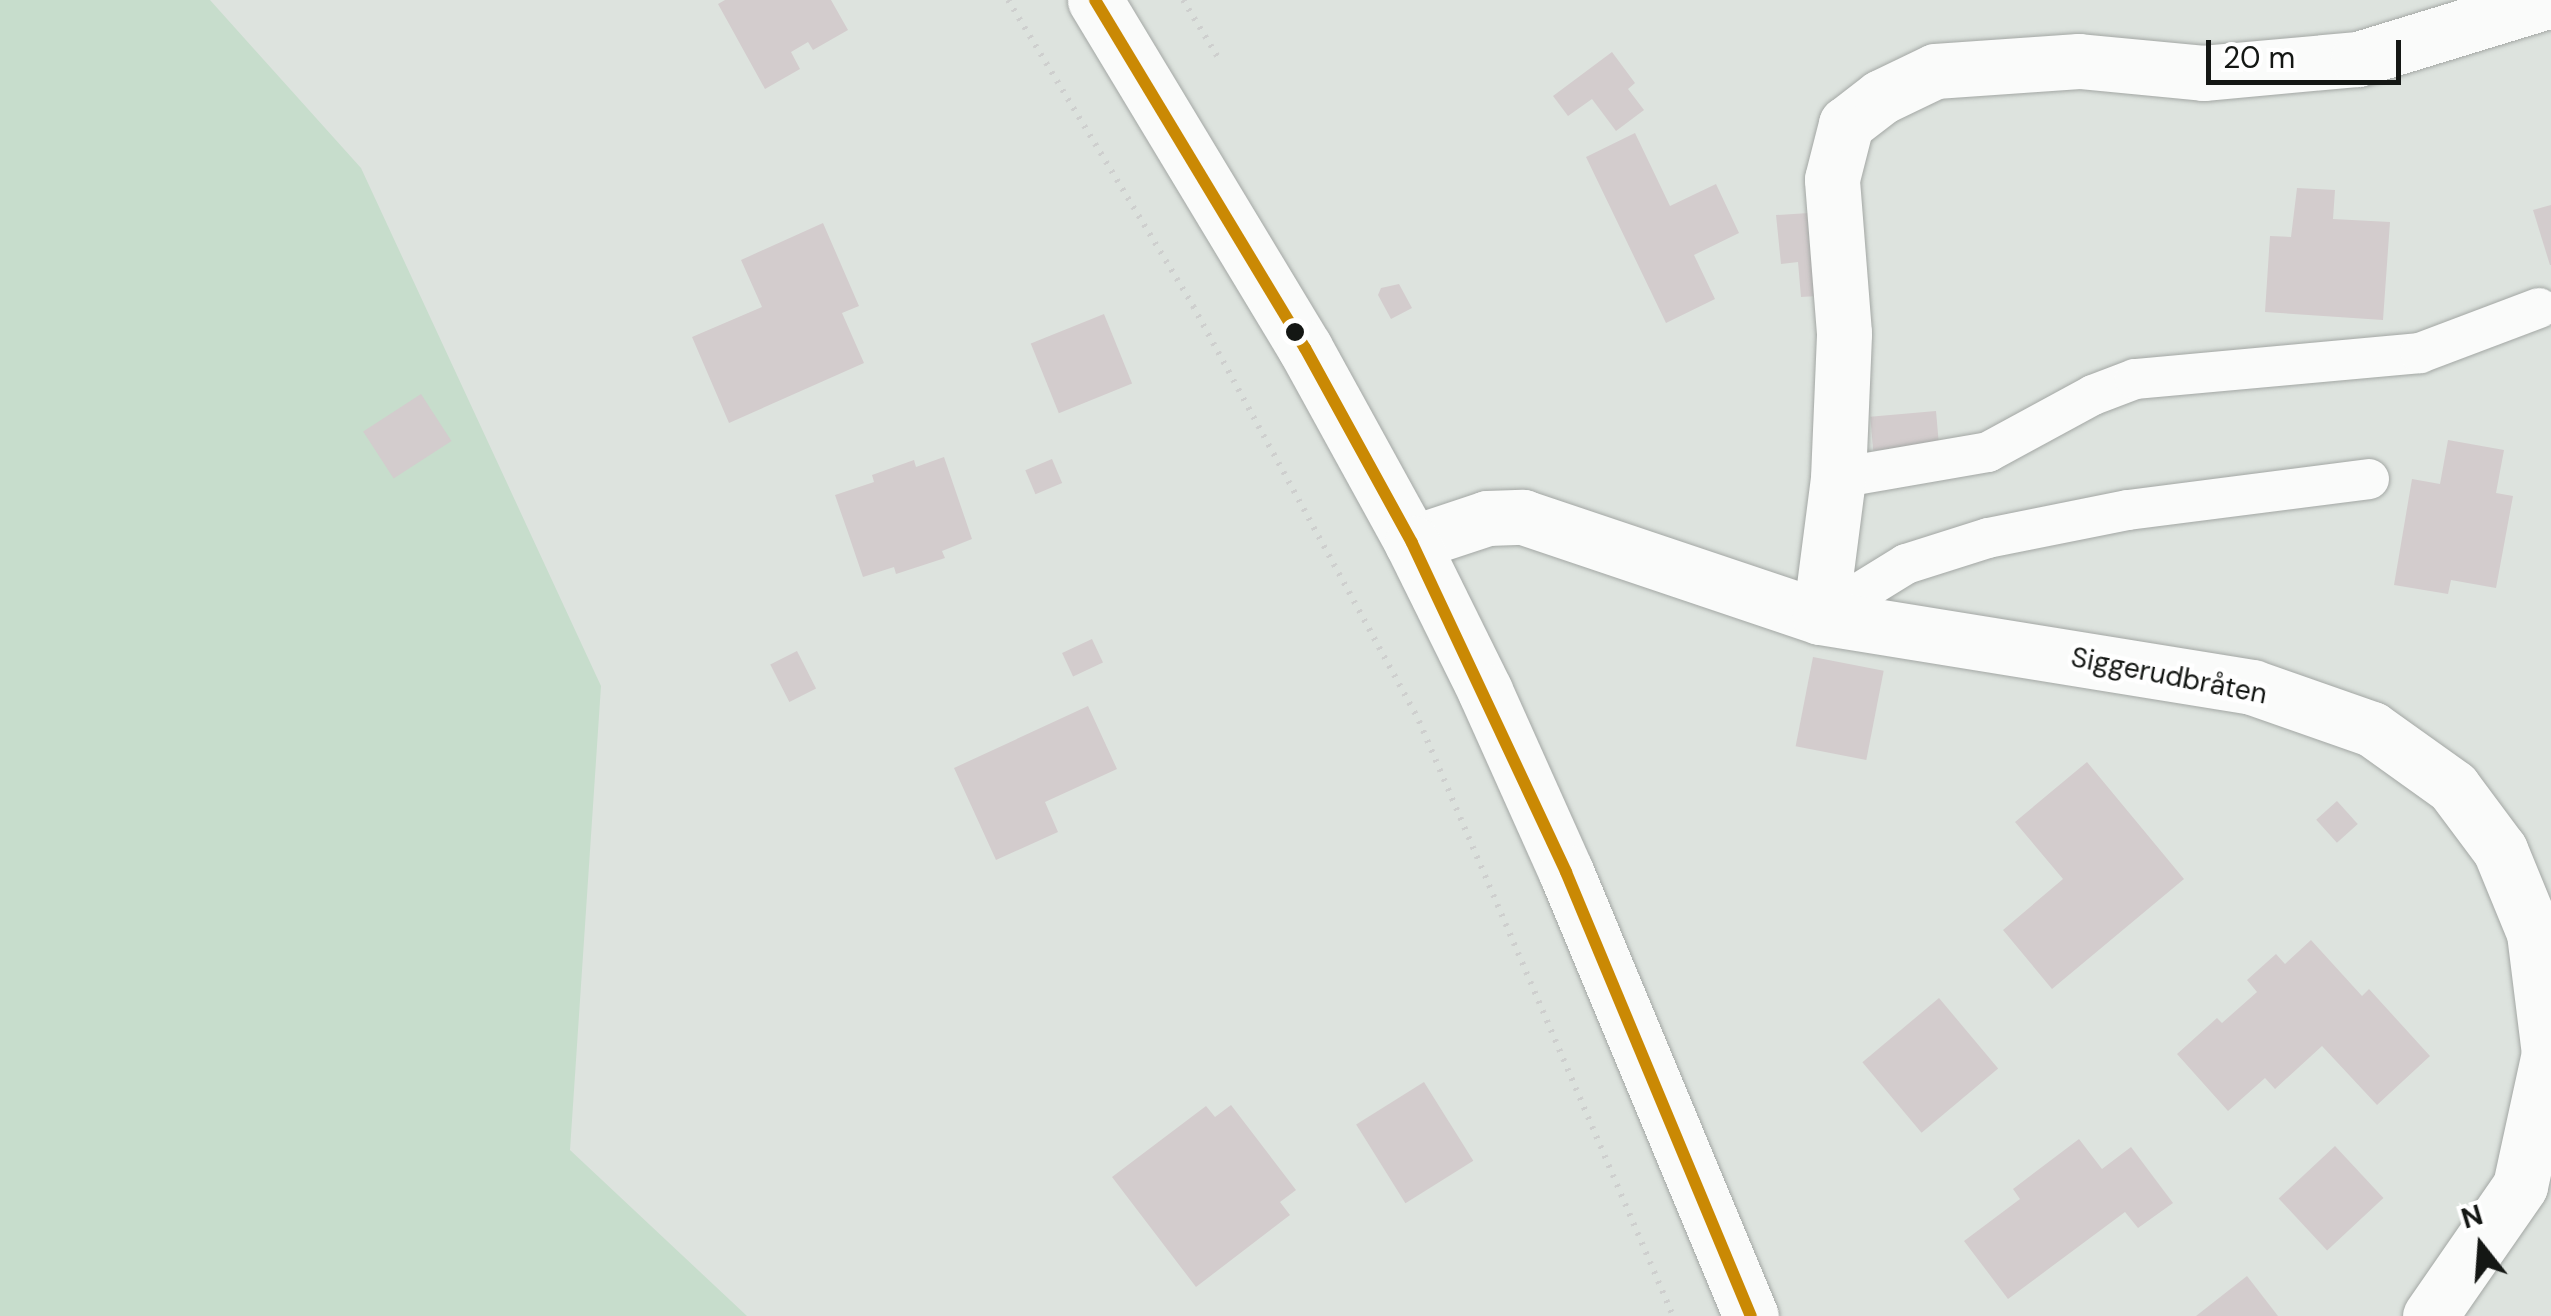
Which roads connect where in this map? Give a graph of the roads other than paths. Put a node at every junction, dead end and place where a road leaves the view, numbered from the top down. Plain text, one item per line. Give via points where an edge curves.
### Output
1 (1095, 0) edge
2 (2551, 0) edge
3 (2539, 308) dead end
4 (1838, 478) junction
5 (2368, 479) dead end
6 (1412, 543) junction
7 (1820, 617) junction
8 (2550, 1052) edge
9 (1751, 1316) edge
10 (2430, 1316) edge

1 - 6 street via 1305,348
2 - 4 street via 2358,59 2203,74 2079,61 1934,71 1881,97 1846,124 1832,179 1844,333
3 - 4 lane via 2420,353 2136,380 2092,395 1988,452
4 - 7 street
5 - 7 lane via 2128,510 1988,538 1906,564
6 - 7 street, Siggerudbråten via 1488,518 1523,517
6 - 9 street via 1558,854
7 - 8 street, Siggerudbråten via 2252,688 2372,729 2453,787 2500,850 2534,933
8 - 10 street, Siggerudbråten via 2520,1186

